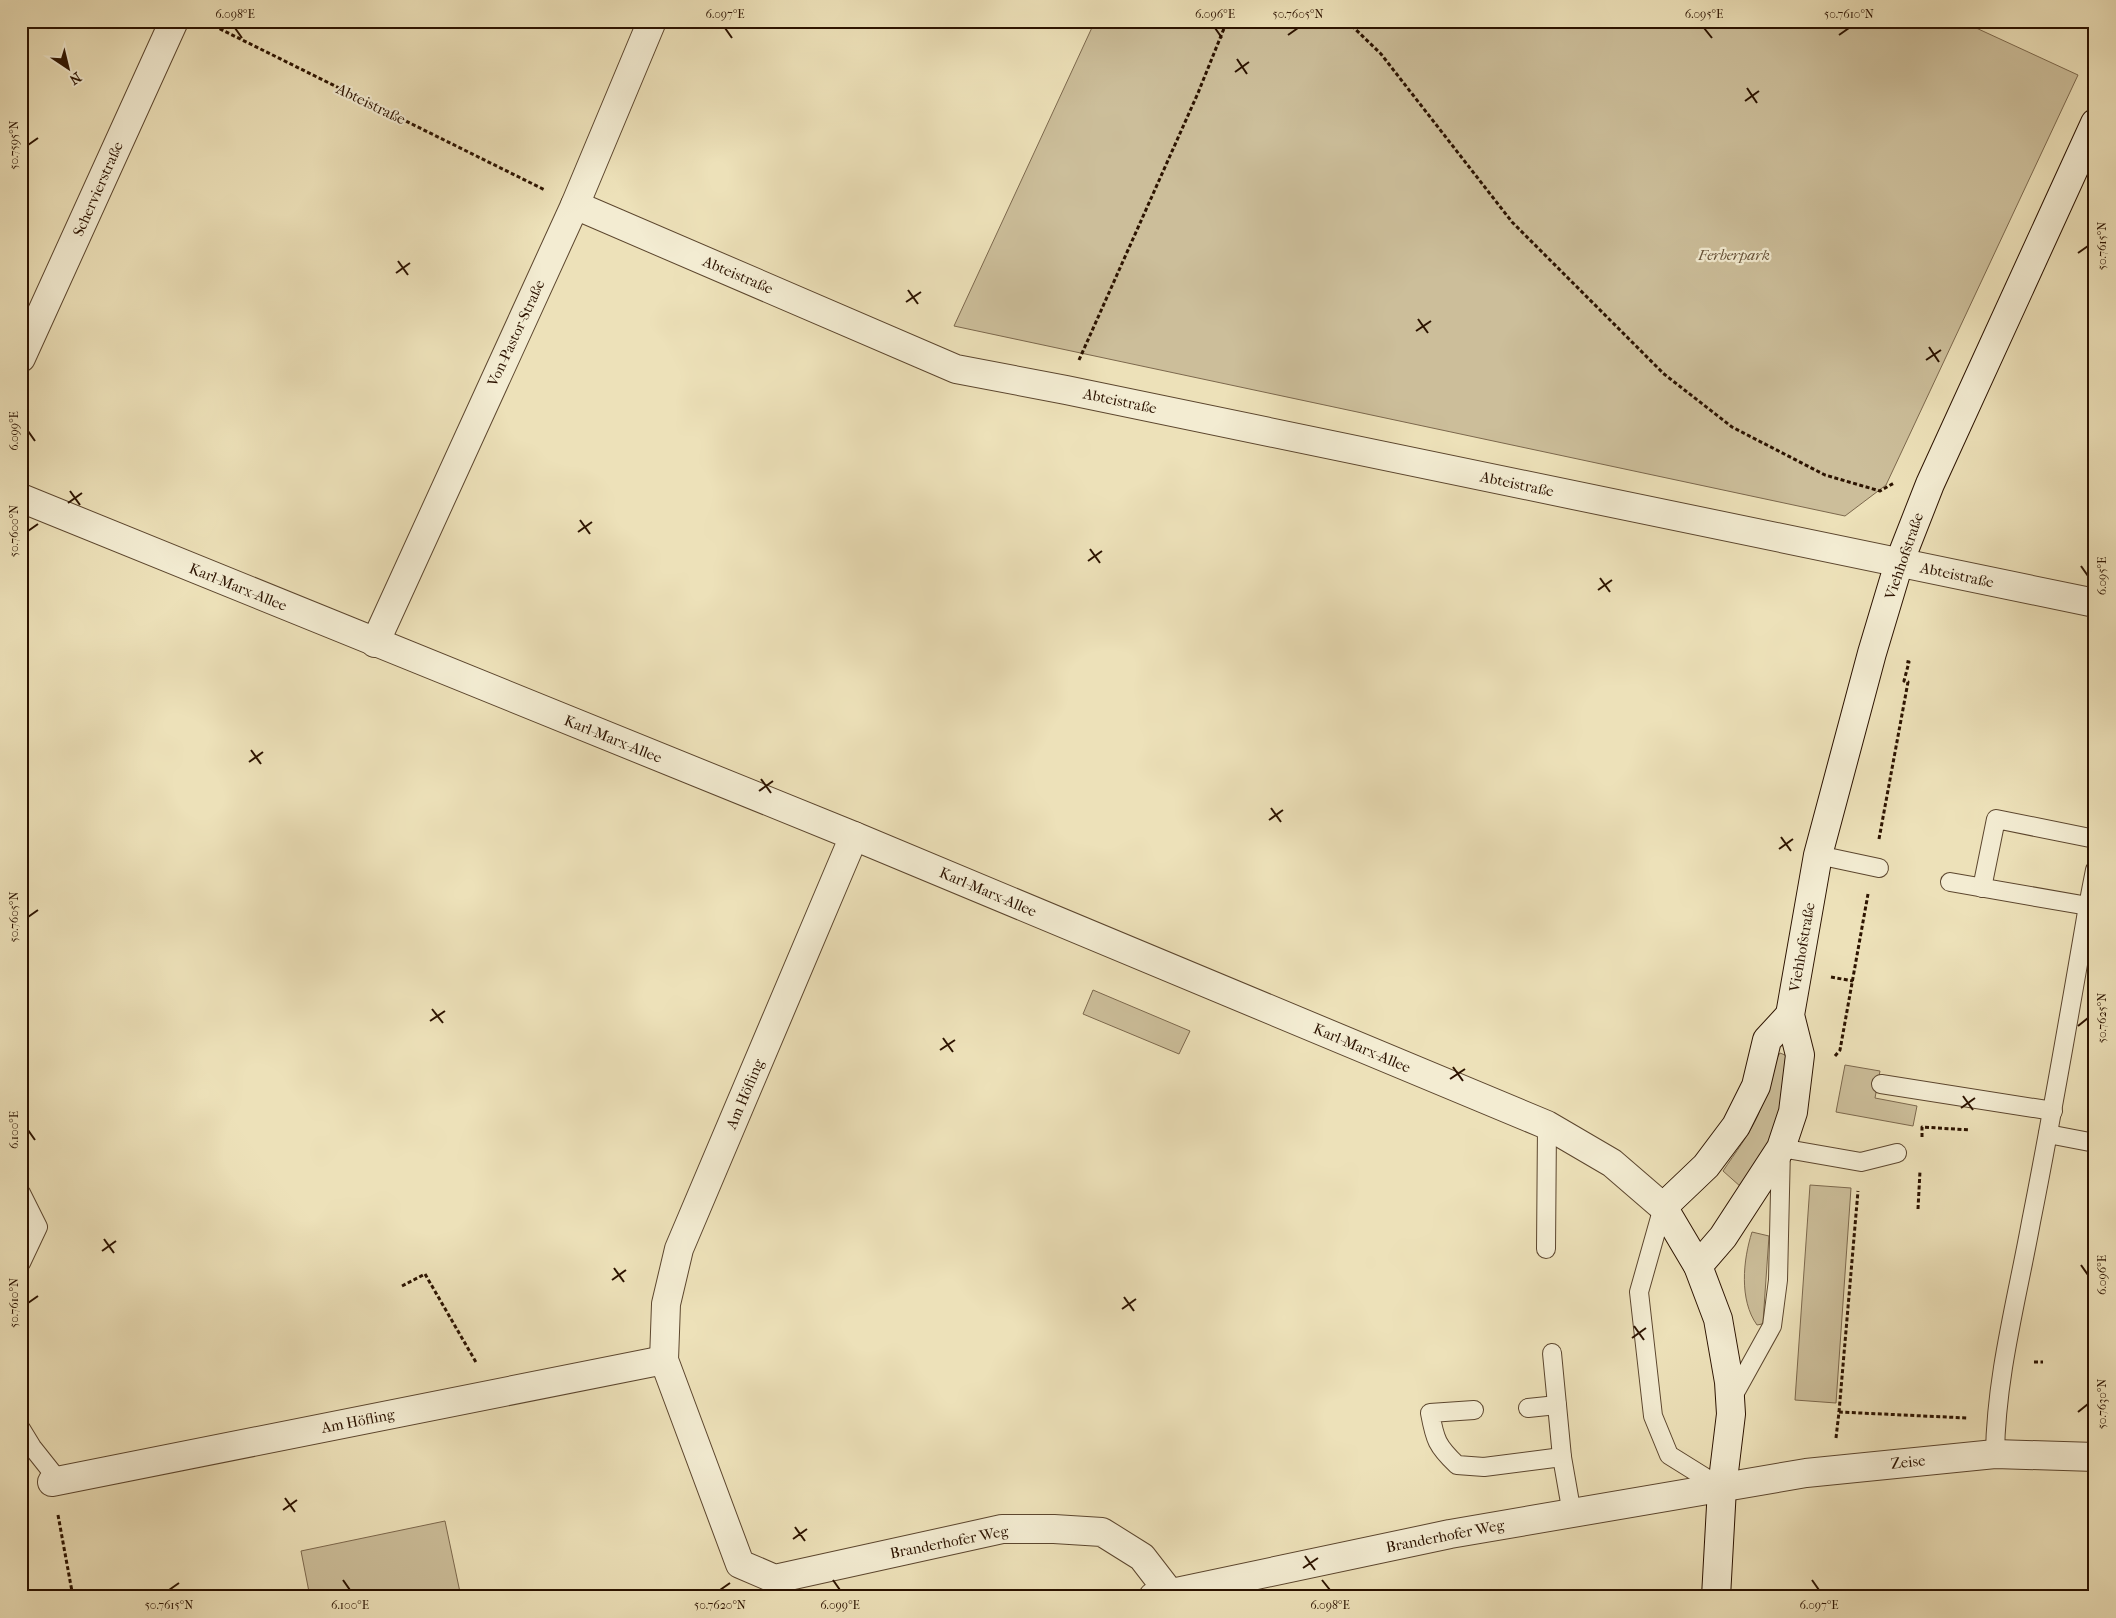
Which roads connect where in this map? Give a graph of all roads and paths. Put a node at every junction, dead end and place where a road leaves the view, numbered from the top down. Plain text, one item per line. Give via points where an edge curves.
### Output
1 (174, 21) edge
2 (205, 21) edge
3 (652, 21) edge
4 (1227, 21) edge
5 (1347, 21) edge
6 (2095, 123) edge
7 (575, 205) junction
8 (21, 358) edge
9 (1066, 390) junction
10 (1930, 484) junction
11 (21, 498) edge
12 (1899, 563) junction
13 (2095, 603) edge
14 (375, 643) junction
15 (1909, 662) dead end
16 (854, 836) junction
17 (2095, 839) edge
18 (1878, 846) dead end
19 (1818, 855) junction
20 (1876, 868) joint
21 (2095, 870) edge
22 (1950, 882) dead end
23 (1982, 888) junction
24 (2088, 906) junction
25 (1790, 1015) junction
26 (1835, 1055) dead end
27 (1881, 1084) dead end
28 (2053, 1110) junction
29 (1548, 1125) junction
30 (1971, 1130) dead end
31 (2048, 1134) junction
32 (2095, 1143) edge
33 (1921, 1145) dead end
34 (1781, 1148) junction
35 (1897, 1153) dead end
36 (1861, 1162) junction
37 (1920, 1163) dead end
38 (21, 1193) edge
39 (1664, 1207) junction
40 (1918, 1209) dead end
41 (1546, 1249) dead end
42 (21, 1263) edge
43 (1698, 1266) junction
44 (402, 1286) dead end
45 (1552, 1353) dead end
46 (664, 1360) junction
47 (494, 1394) junction
48 (1730, 1402) junction
49 (1557, 1405) junction
50 (1528, 1408) dead end
51 (1474, 1410) dead end
52 (1839, 1412) junction
53 (1995, 1419) junction
54 (21, 1429) edge
55 (1836, 1439) dead end
56 (1995, 1454) junction
57 (1562, 1456) junction
58 (2095, 1457) edge
59 (55, 1481) junction
60 (1722, 1488) junction
61 (1572, 1514) junction
62 (740, 1564) joint
63 (1161, 1595) edge
64 (73, 1597) edge
65 (1716, 1597) edge

1 - 8 street, Schervierstraße
2 - 7 path, Abteistraße
3 - 7 street, Von-Pastor-Straße
4 - 9 path
5 - 10 path via 1381,54 1512,222 1664,374 1732,427 1825,475 1880,491 1909,475
6 - 10 street, Viehhofstraße
7 - 9 street, Abteistraße via 956,369
7 - 14 street, Von-Pastor-Straße
9 - 12 street, Abteistraße
10 - 12 street, Viehhofstraße
11 - 14 street, Karl-Marx-Allee
12 - 13 street, Abteistraße
12 - 19 street, Viehhofstraße
14 - 16 street, Karl-Marx-Allee
15 - 18 path
16 - 29 street, Karl-Marx-Allee
16 - 46 street, Am Höfling via 679,1249 666,1304
17 - 23 lane via 1996,819
19 - 20 lane
19 - 25 street, Viehhofstraße
20 - 26 path via 1840,1050
21 - 24 lane
22 - 23 lane
23 - 24 lane
24 - 28 lane
25 - 34 street, Viehhofstraße via 1800,1055 1793,1112
25 - 39 street via 1767,1040 1756,1086 1736,1126 1706,1166
27 - 28 lane
28 - 31 lane
29 - 39 street, Karl-Marx-Allee via 1612,1163
29 - 41 lane
30 - 33 path via 1922,1127
31 - 32 lane
31 - 53 lane
34 - 36 lane
34 - 43 street, Viehhofstraße via 1723,1237
34 - 48 lane via 1778,1280 1772,1326
35 - 36 lane
36 - 52 path
37 - 40 path
38 - 42 lane via 38,1227
39 - 43 street, Karl-Marx-Allee
39 - 60 lane via 1639,1292 1653,1416 1669,1456
43 - 48 street, Karl-Marx-Allee via 1718,1319
44 - 47 path via 424,1274
45 - 49 lane
46 - 47 street, Am Höfling
46 - 62 street, Am Höfling
47 - 59 street, Am Höfling
48 - 60 street, Karl-Marx-Allee
49 - 50 lane
49 - 57 lane
51 - 57 lane via 1430,1413 1440,1448 1457,1465 1484,1467
52 - 53 path
52 - 55 path
53 - 56 lane
54 - 59 lane
56 - 58 street, Zeise
56 - 60 street, Zeise via 1806,1473
57 - 61 lane
59 - 64 path
60 - 61 street, Branderhofer Weg
60 - 65 street, Karl-Marx-Allee
61 - 63 street, Branderhofer Weg via 1450,1534
62 - 63 street, Branderhofer Weg via 774,1578 1002,1529 1102,1532 1142,1557

